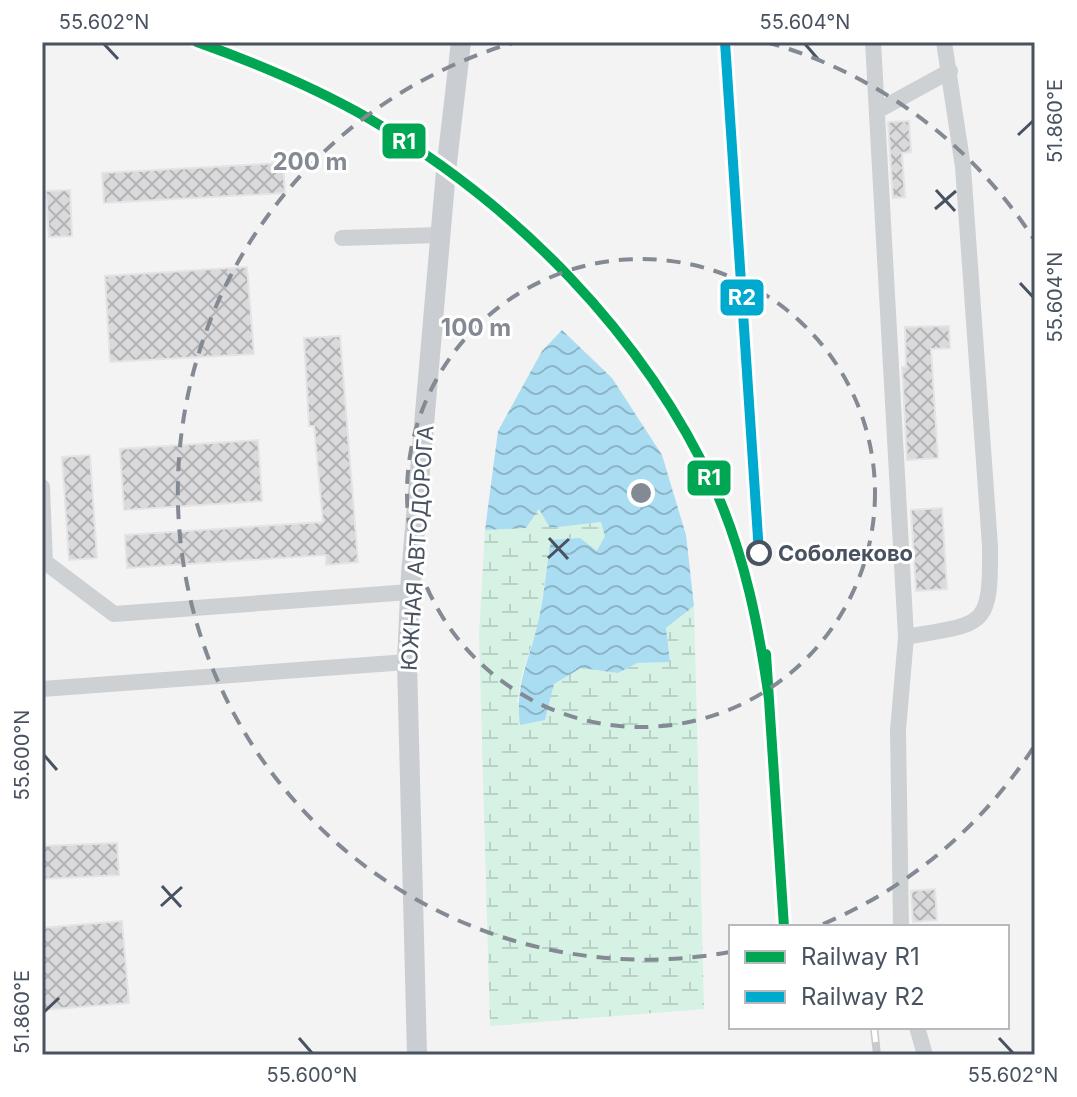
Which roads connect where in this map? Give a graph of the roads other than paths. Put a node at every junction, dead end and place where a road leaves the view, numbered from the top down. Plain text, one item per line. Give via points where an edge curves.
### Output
1 (461, 42) edge
2 (873, 42) edge
3 (944, 42) edge
4 (950, 71) junction
5 (877, 111) junction
6 (440, 235) junction
7 (342, 238) dead end
8 (42, 487) edge
9 (44, 562) edge
10 (410, 592) junction
11 (906, 637) junction
12 (407, 662) junction
13 (42, 689) edge
14 (901, 925) edge
15 (918, 1029) edge
16 (417, 1055) edge
17 (925, 1055) edge

1 - 6 main road, ЮЖНАЯ АВТОДОРОГА
2 - 5 lane
3 - 4 lane
4 - 5 lane
4 - 11 lane via 963,167 990,592 986,609 971,623
5 - 11 lane
6 - 7 lane
6 - 10 main road, ЮЖНАЯ АВТОДОРОГА
8 - 9 lane
9 - 10 lane via 114,614
10 - 12 main road, ЮЖНАЯ АВТОДОРОГА
11 - 14 lane via 898,730
12 - 13 lane
12 - 16 main road, ЮЖНАЯ АВТОДОРОГА
15 - 17 lane

